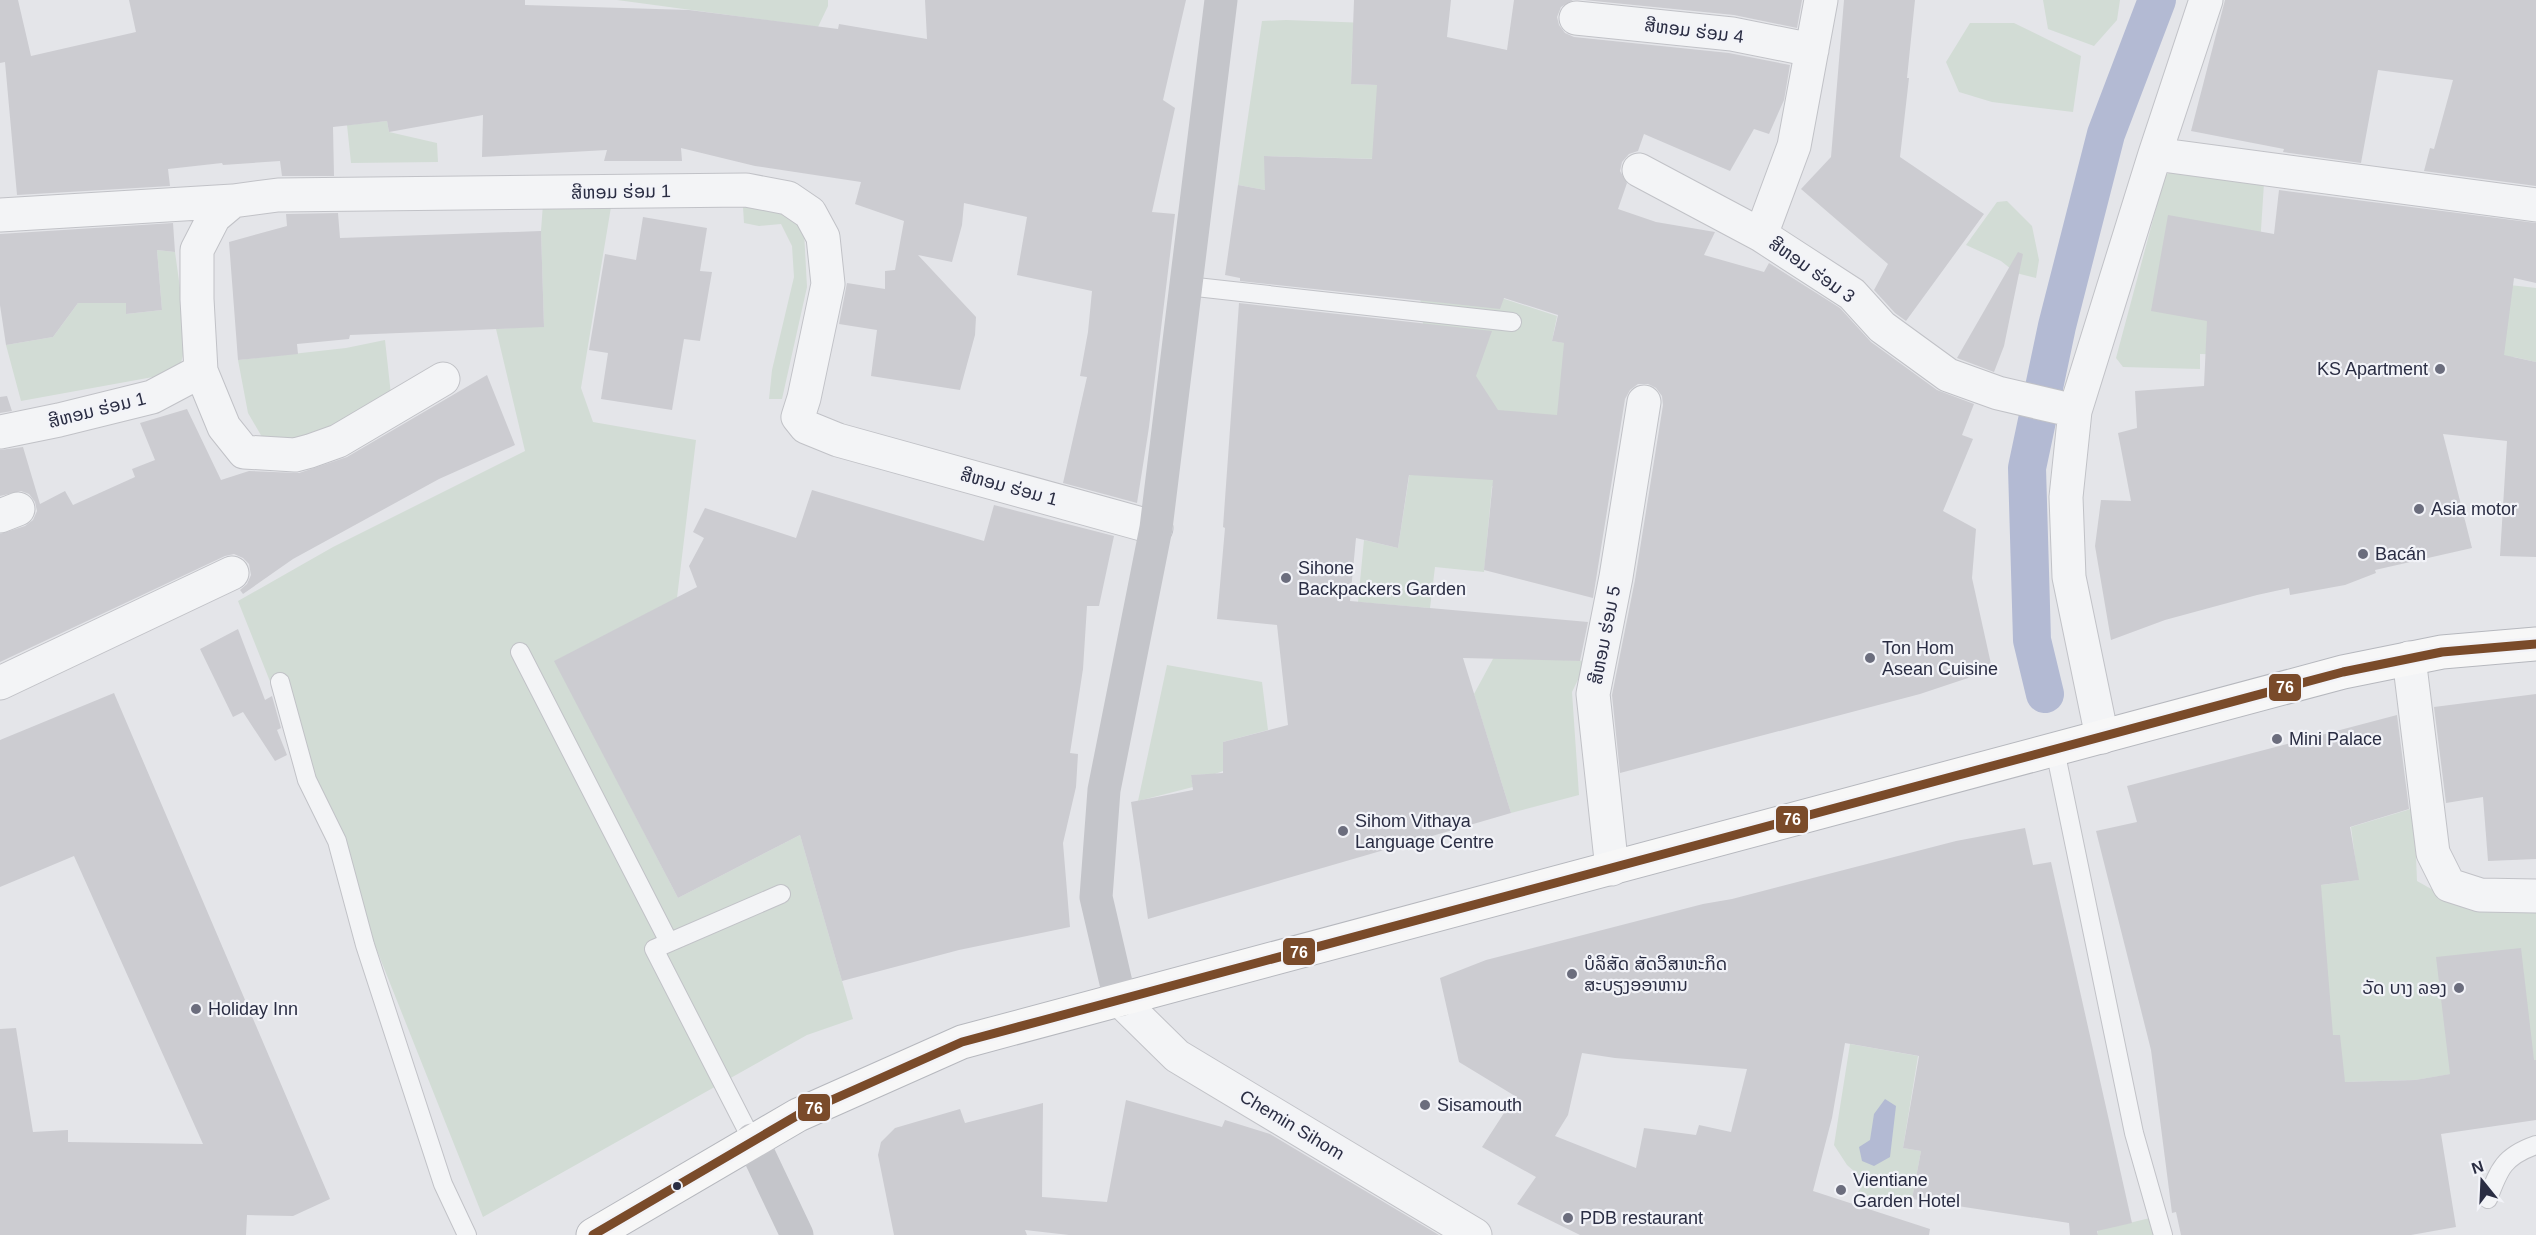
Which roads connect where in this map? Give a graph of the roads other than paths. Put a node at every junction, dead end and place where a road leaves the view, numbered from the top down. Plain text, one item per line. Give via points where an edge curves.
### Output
1 (1221, 0) edge
2 (1821, 0) edge
3 (2206, 0) edge
4 (1576, 18) dead end
5 (1812, 50) junction
6 (2155, 154) junction
7 (1639, 170) dead end
8 (232, 201) junction
9 (2536, 205) edge
10 (0, 215) edge
11 (1761, 235) junction
12 (1187, 286) junction
13 (1512, 322) dead end
14 (201, 371) junction
15 (443, 379) dead end
16 (1644, 402) dead end
17 (2066, 409) junction
18 (0, 432) edge
19 (1156, 528) junction
20 (232, 573) dead end
21 (2536, 644) edge
22 (520, 652) dead end
23 (2409, 658) junction
24 (280, 682) dead end
25 (0, 683) edge
26 (2102, 737) junction
27 (2055, 750) junction
28 (1612, 869) junction
29 (780, 894) dead end
30 (2536, 896) edge
31 (669, 942) junction
32 (1120, 1000) junction
33 (752, 1140) junction
34 (2536, 1145) edge
35 (2488, 1199) dead end
36 (467, 1235) edge
37 (593, 1235) edge
38 (797, 1235) edge
39 (1475, 1235) edge
40 (2163, 1235) edge

1 - 12 street
2 - 5 street, ສີຫອມ ຮ່ອມ 3
3 - 6 street
4 - 5 street, ສີຫອມ ຮ່ອມ 4 via 1732,34
5 - 11 street, ສີຫອມ ຮ່ອມ 3 via 1794,146
6 - 9 street
6 - 17 street
7 - 11 street
8 - 10 street
8 - 14 street via 214,217 197,250
8 - 19 street, ສີຫອມ ຮ່ອມ 1 via 278,195 746,190 788,198 810,213 823,237 828,284 798,417 806,427 838,440
11 - 17 street, ສີຫອມ ຮ່ອມ 3 via 1852,294 1882,327 1948,375 1998,393
12 - 13 lane
12 - 19 street
14 - 15 street via 224,427 244,452 295,455 338,441
14 - 18 street, ສີຫອມ ຮ່ອມ 1 via 152,397
16 - 28 street, ສີຫອມ ຮ່ອມ 5 via 1593,694
17 - 26 street via 2069,577
19 - 32 street via 1104,790 1096,897
20 - 25 street
21 - 23 highway
22 - 31 lane
23 - 26 highway
23 - 30 street via 2433,853 2450,885 2480,895
24 - 36 lane via 308,780 338,841 366,945 443,1184
26 - 27 highway
27 - 28 highway
27 - 40 lane via 2134,1132
28 - 32 highway
29 - 31 lane
31 - 33 lane via 654,948
32 - 33 highway via 962,1042 798,1115
32 - 39 street, Chemin Sihom via 1177,1056
33 - 37 highway
33 - 38 street
34 - 35 lane via 2517,1152 2499,1170

